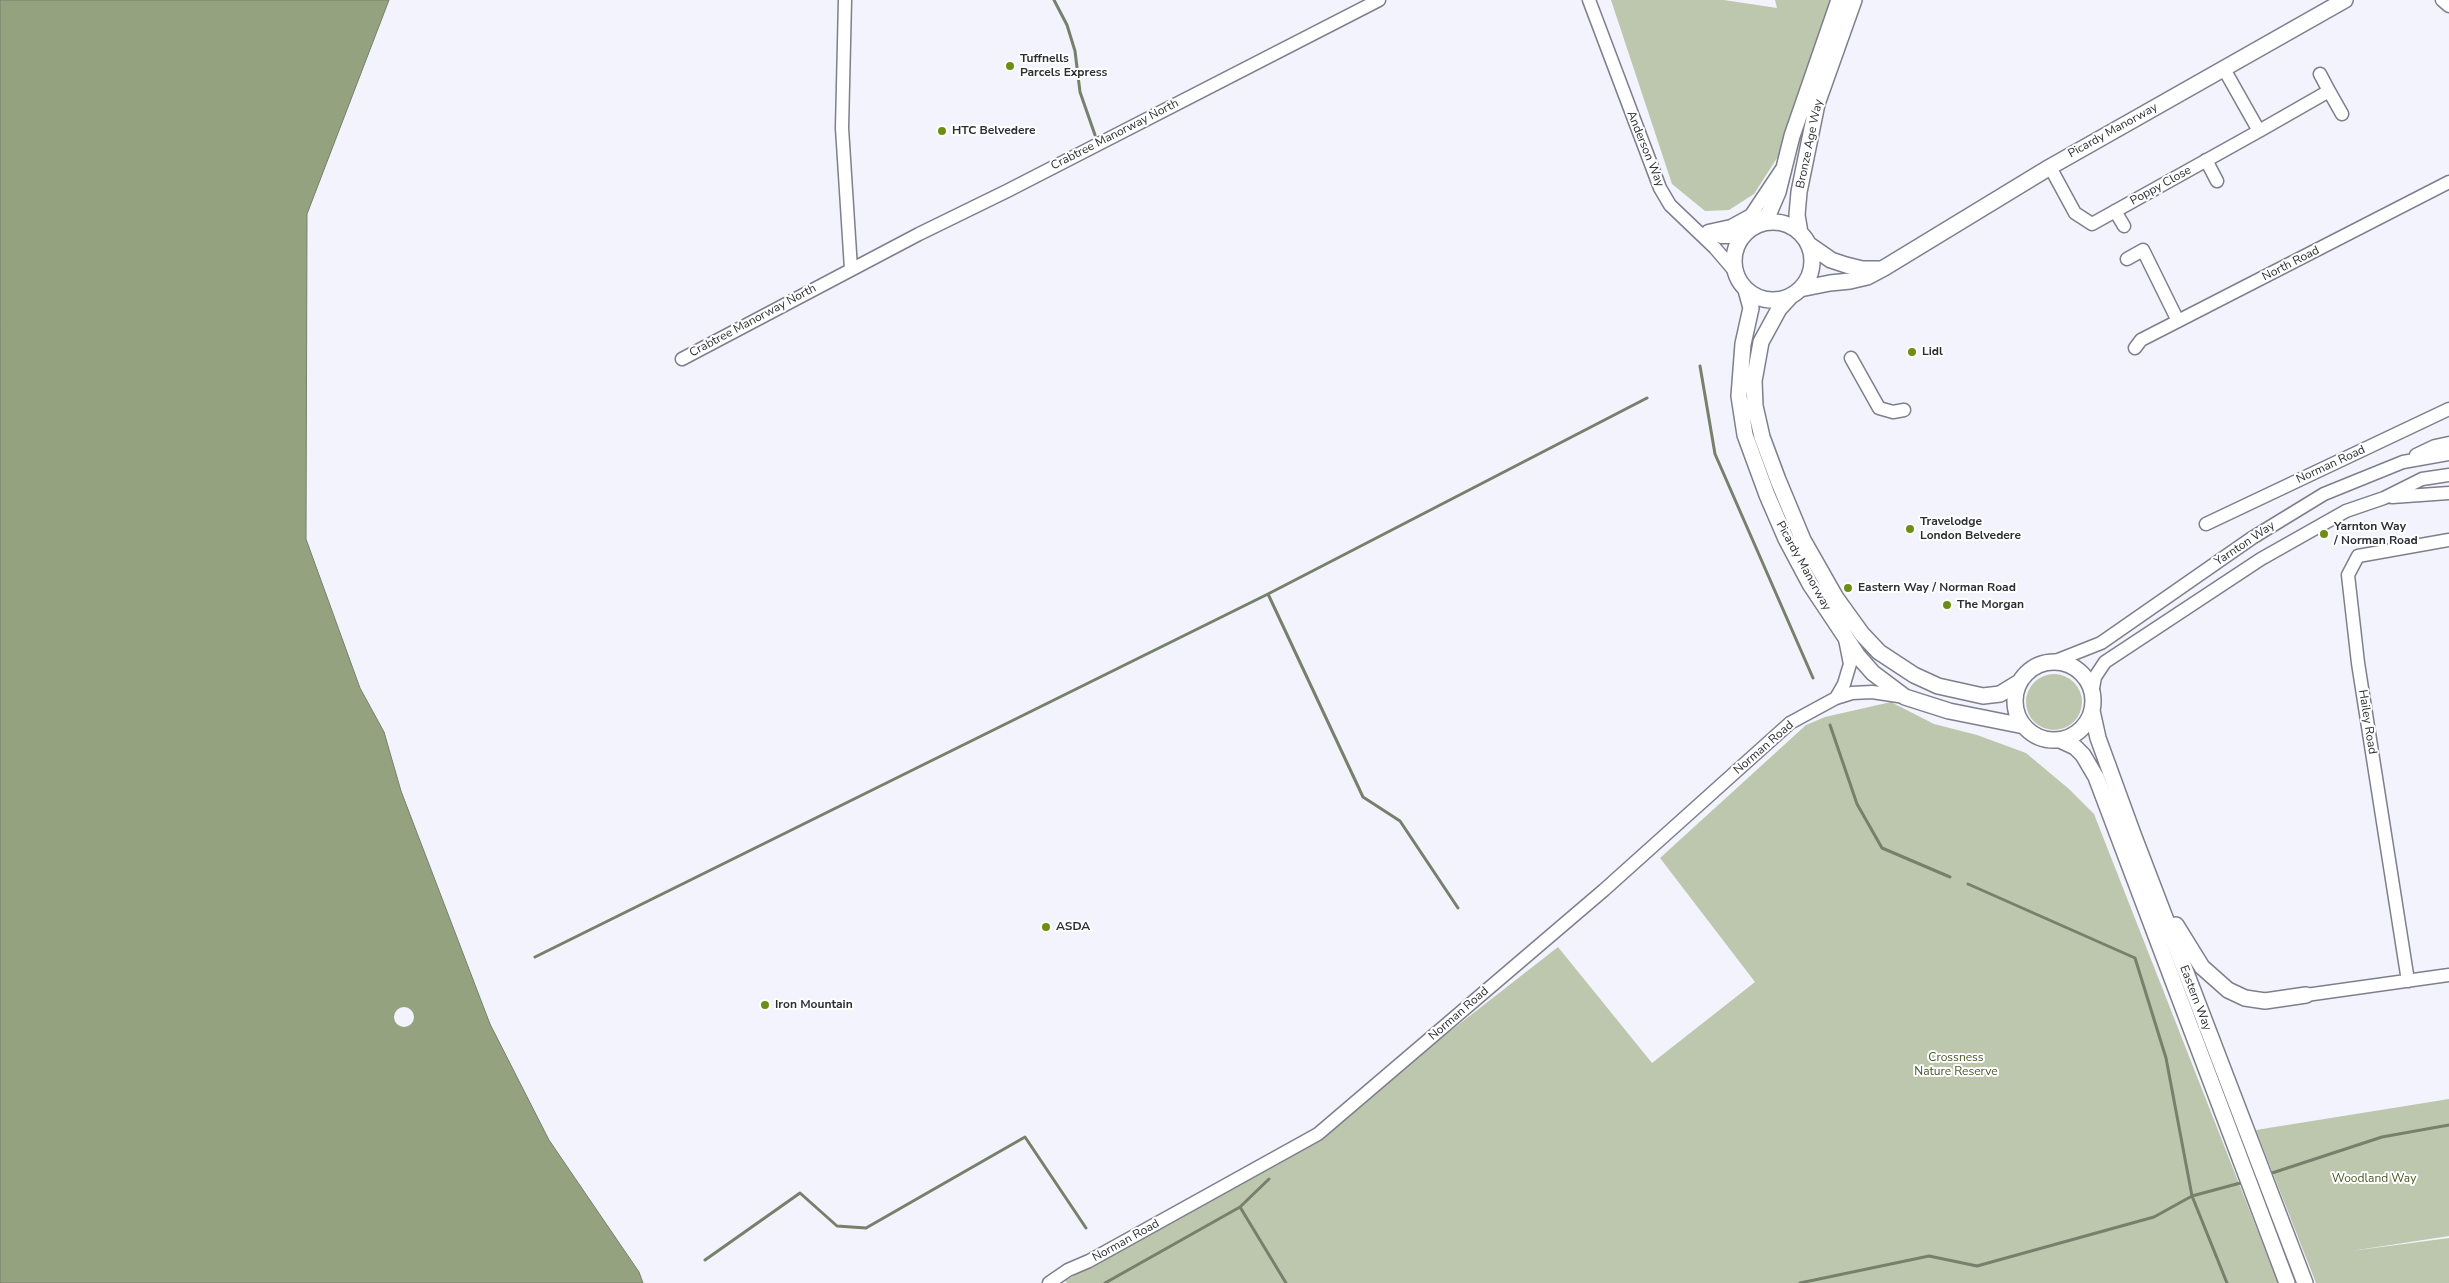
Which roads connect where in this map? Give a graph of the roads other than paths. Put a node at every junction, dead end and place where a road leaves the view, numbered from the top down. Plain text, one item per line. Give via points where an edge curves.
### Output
1 (845, 0) edge
2 (1379, 0) edge
3 (1589, 0) edge
4 (1839, 0) edge
5 (1854, 0) edge
6 (2345, 0) edge
7 (2442, 0) edge
8 (2449, 6) edge
9 (2224, 69) junction
10 (2320, 74) dead end
11 (2330, 91) junction
12 (2342, 114) dead end
13 (2259, 131) junction
14 (2206, 160) junction
15 (1785, 163) junction
16 (2050, 167) junction
17 (2217, 181) dead end
18 (2449, 182) edge
19 (2115, 211) junction
20 (2124, 226) dead end
21 (1695, 227) junction
22 (1754, 228) junction
23 (1708, 231) junction
24 (1804, 238) junction
25 (2127, 259) dead end
26 (1884, 268) junction
27 (851, 269) junction
28 (1738, 275) junction
29 (1746, 290) junction
30 (1795, 292) junction
31 (2178, 321) junction
32 (2136, 348) dead end
33 (1851, 358) dead end
34 (682, 360) dead end
35 (2449, 409) edge
36 (1904, 410) dead end
37 (2449, 444) edge
38 (2449, 454) edge
39 (2402, 462) junction
40 (2449, 475) edge
41 (2449, 493) edge
42 (2384, 498) junction
43 (2210, 523) dead end
44 (2449, 540) edge
45 (1845, 639) junction
46 (2053, 662) junction
47 (2018, 683) junction
48 (2092, 694) junction
49 (1905, 697) junction
50 (1829, 701) junction
51 (2092, 711) junction
52 (2024, 726) junction
53 (2060, 740) junction
54 (2133, 834) junction
55 (2449, 974) edge
56 (2408, 981) junction
57 (2306, 995) joint
58 (1049, 1283) edge
59 (2287, 1283) edge
60 (2305, 1283) edge

1 - 27 street via 842,128
2 - 27 street, Crabtree Manorway North
3 - 21 street, Anderson Way via 1660,188 1670,205
4 - 15 main road, Bronze Age Way
5 - 24 main road, Bronze Age Way via 1817,104 1799,192 1797,215
6 - 9 main road, Picardy Manorway
7 - 8 street
9 - 13 street
9 - 16 main road, Picardy Manorway
10 - 11 street
11 - 12 street
11 - 13 street, Poppy Close
13 - 14 street, Poppy Close
14 - 17 street, Poppy Close
14 - 19 street, Poppy Close
15 - 22 main road, Bronze Age Way via 1769,212
15 - 23 street via 1751,215 1731,226
16 - 19 street, Poppy Close via 2075,213 2092,224
16 - 26 main road, Picardy Manorway
18 - 31 street, North Road
19 - 20 street, Poppy Close
21 - 23 street
21 - 28 street, Anderson Way
22 - 23 street via 1730,238
22 - 24 main road via 1780,222 1788,224
22 - 28 main road via 1742,238 1736,250
24 - 26 main road via 1831,260 1862,269
24 - 30 main road via 1812,258 1811,271
25 - 31 street via 2144,250
26 - 30 main road, Picardy Manorway via 1867,277
27 - 34 street, Crabtree Manorway North
28 - 29 main road
29 - 30 main road via 1763,300 1775,301
29 - 45 main road, Picardy Manorway via 1751,308 1743,344 1739,396 1745,435 1786,539
30 - 47 main road, Picardy Manorway via 1779,309 1761,342 1754,381 1755,406 1762,437 1803,540 1836,598 1879,652 1914,675 1938,686 1983,696 2000,694
31 - 32 street, North Road via 2141,340
33 - 36 street via 1879,408 1893,412
35 - 43 street, Norman Road
37 - 39 street via 2435,446
38 - 39 street, Yarnton Way
39 - 46 street, Yarnton Way via 2324,494 2252,538 2116,633 2082,652
40 - 42 street, Yarnton Way via 2422,479
41 - 42 street
42 - 48 street, Yarnton Way via 2346,511 2261,559 2114,655 2099,669
44 - 56 street, Hailey Road via 2358,556 2348,575 2358,663
45 - 49 main road, Picardy Manorway via 1873,673
45 - 50 street via 1850,664 1844,684
46 - 47 main road via 2031,669
46 - 48 main road via 2078,670
47 - 52 main road via 2014,706
48 - 51 main road
49 - 50 street, Norman Road via 1864,692
49 - 52 main road, Picardy Manorway via 1949,711
50 - 58 street, Norman Road via 1768,740 1711,796 1318,1134
51 - 53 main road via 2082,728
51 - 54 main road, Eastern Way via 2098,738
52 - 53 main road via 2039,737
53 - 59 main road, Eastern Way via 2083,754 2096,777
54 - 57 main road via 2182,938 2214,979 2245,998 2265,1001
54 - 60 main road, Eastern Way
55 - 56 street
56 - 57 street

